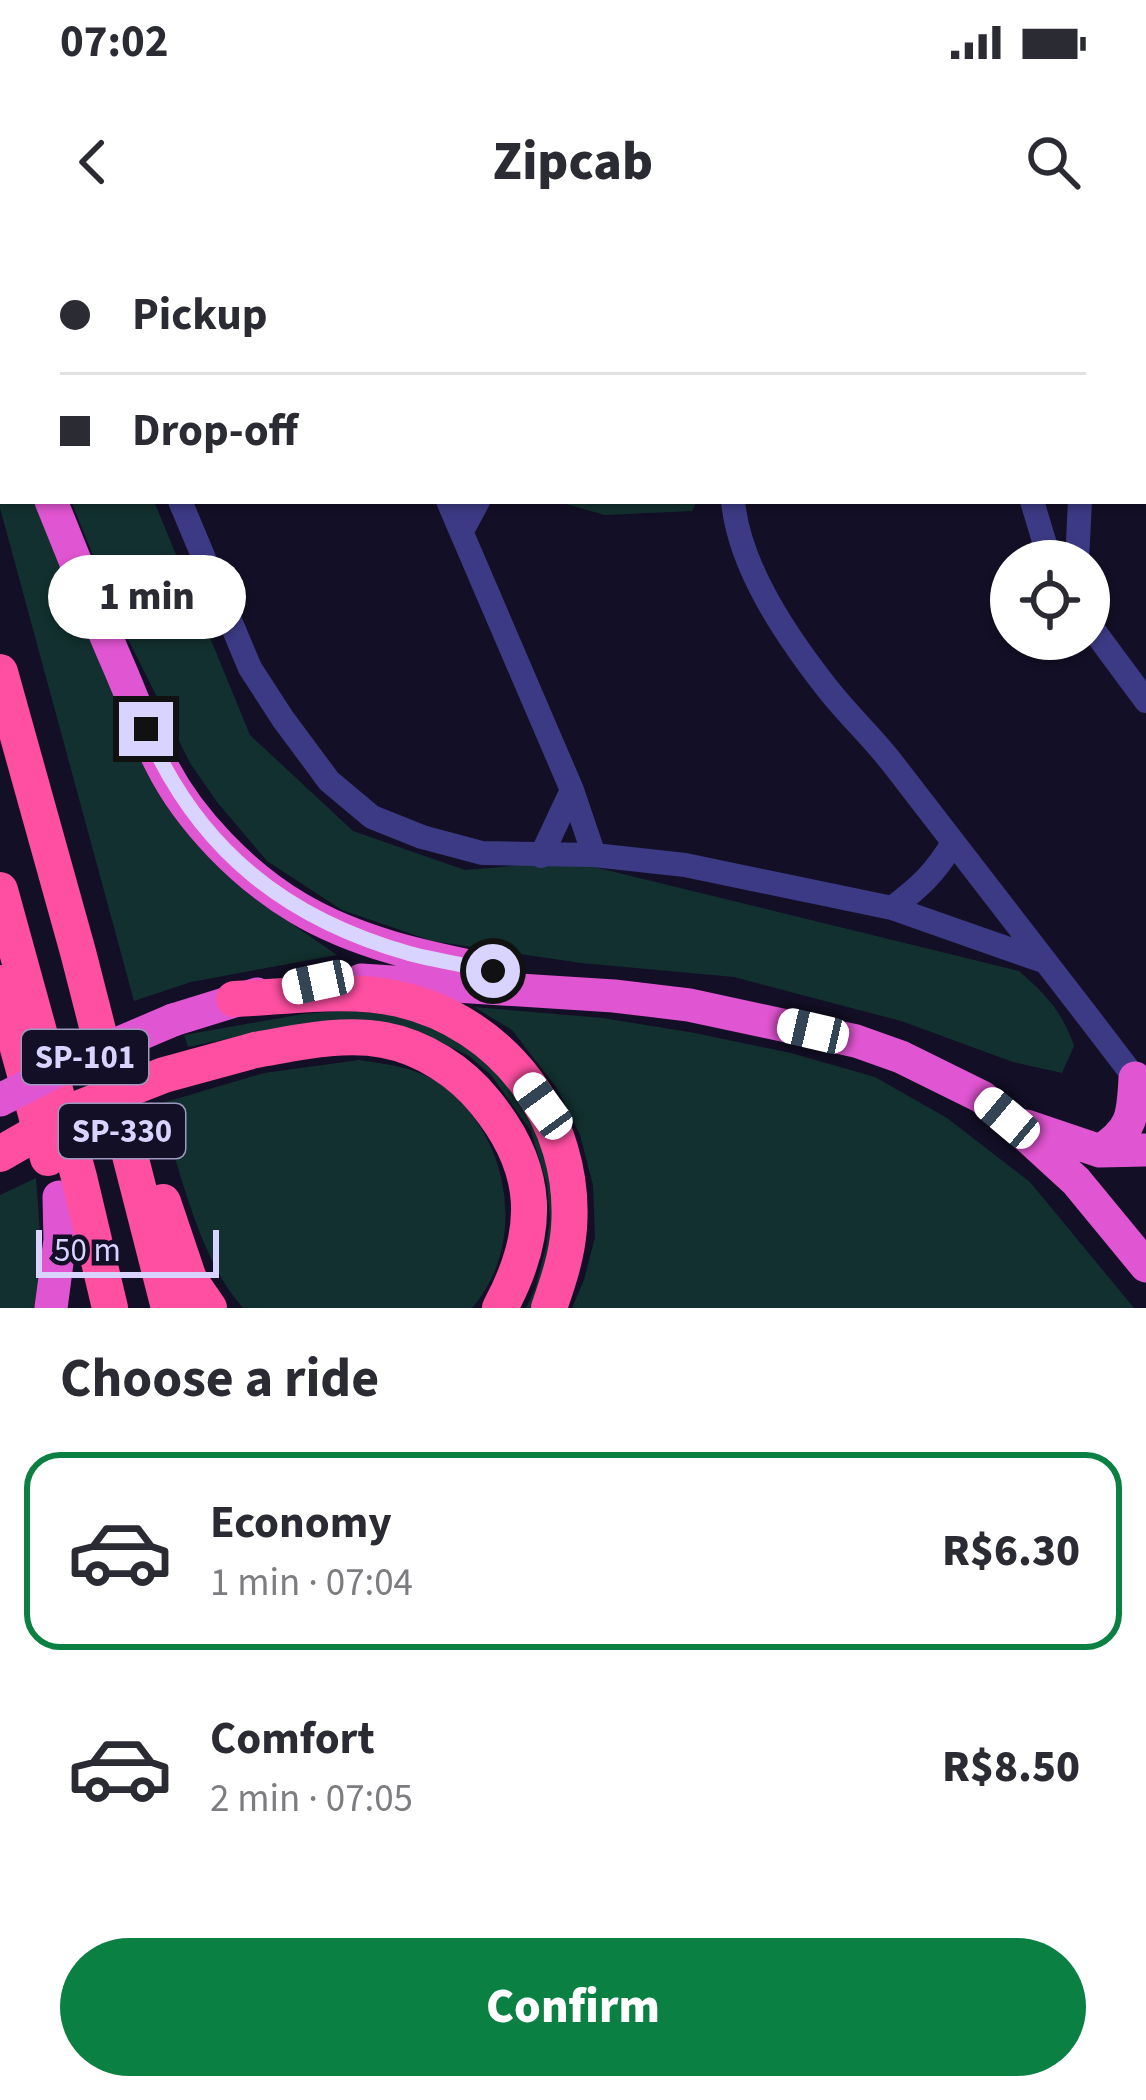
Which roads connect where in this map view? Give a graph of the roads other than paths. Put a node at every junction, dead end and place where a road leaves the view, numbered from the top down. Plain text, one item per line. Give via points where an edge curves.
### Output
1 (52, 504) edge
2 (181, 504) edge
3 (450, 504) edge
4 (476, 504) edge
5 (733, 504) edge
6 (1033, 504) edge
7 (1080, 504) edge
8 (463, 529) junction
9 (1044, 540) edge
10 (1078, 540) edge
11 (1110, 652) edge
12 (0, 672) edge
13 (1146, 701) edge
14 (572, 790) junction
15 (953, 843) junction
16 (541, 856) junction
17 (594, 856) junction
18 (0, 890) edge
19 (892, 908) junction
20 (78, 952) junction
21 (1046, 962) junction
22 (0, 983) edge
23 (614, 996) junction
24 (234, 999) junction
25 (1136, 1078) joint
26 (0, 1100) edge
27 (1007, 1118) junction
28 (1146, 1150) edge
29 (1100, 1151) junction
30 (0, 1154) edge
31 (59, 1197) junction
32 (1146, 1266) edge
33 (51, 1308) edge
34 (106, 1308) edge
35 (169, 1308) edge
36 (208, 1308) edge
37 (500, 1308) edge
38 (549, 1308) edge

1 - 23 highway via 162,766 243,868 350,933 412,954
2 - 16 street via 250,668 329,781 372,817 422,837 482,854
3 - 8 street
4 - 8 street
5 - 15 street via 749,565 776,614
6 - 9 street
7 - 10 street
8 - 14 street
11 - 13 street
12 - 20 highway, SP-330
14 - 16 street
14 - 17 street
15 - 19 street via 937,870
15 - 21 street
16 - 17 street
17 - 19 street via 685,865
18 - 34 highway, SP-330
19 - 21 street
20 - 35 highway, SP-330
20 - 36 highway via 189,1279
21 - 25 street
22 - 31 highway
23 - 24 highway via 374,980
23 - 27 highway via 856,1041 982,1096
24 - 26 highway, SP-101, bridge
24 - 38 highway via 398,999 490,1041 543,1106 562,1149 569,1232
25 - 29 highway via 1124,1135
27 - 29 highway
27 - 32 highway via 1076,1181
28 - 29 highway
30 - 37 highway, bridge via 82,1107 164,1075 318,1039 385,1040 470,1083 517,1148 529,1206 518,1276
31 - 33 highway
31 - 34 highway

